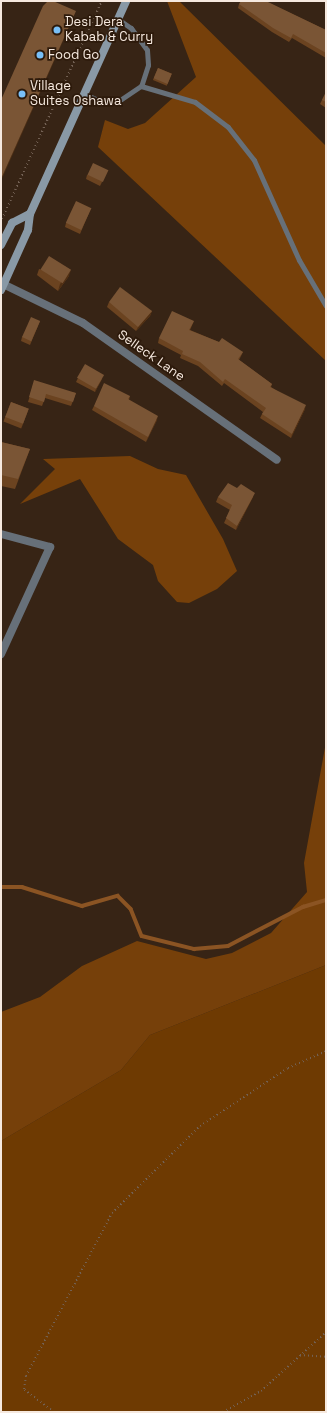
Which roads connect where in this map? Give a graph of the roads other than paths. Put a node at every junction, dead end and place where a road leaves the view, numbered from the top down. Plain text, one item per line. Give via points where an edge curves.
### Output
1 (126, 1) edge
2 (118, 19) junction
3 (141, 86) junction
4 (85, 94) junction
5 (30, 214) junction
6 (1, 245) edge
7 (2, 285) edge
8 (326, 306) edge
9 (277, 460) dead end
10 (1, 534) edge
11 (1, 654) edge

1 - 2 main road
2 - 3 lane via 131,28 147,50 148,65
2 - 4 main road
3 - 4 lane via 120,100 100,101
3 - 8 lane via 195,102 243,143 263,178 300,260
4 - 5 main road
5 - 6 main road via 12,223
5 - 7 main road via 28,230
7 - 9 street, Selleck Lane via 83,323
10 - 11 street via 50,546

